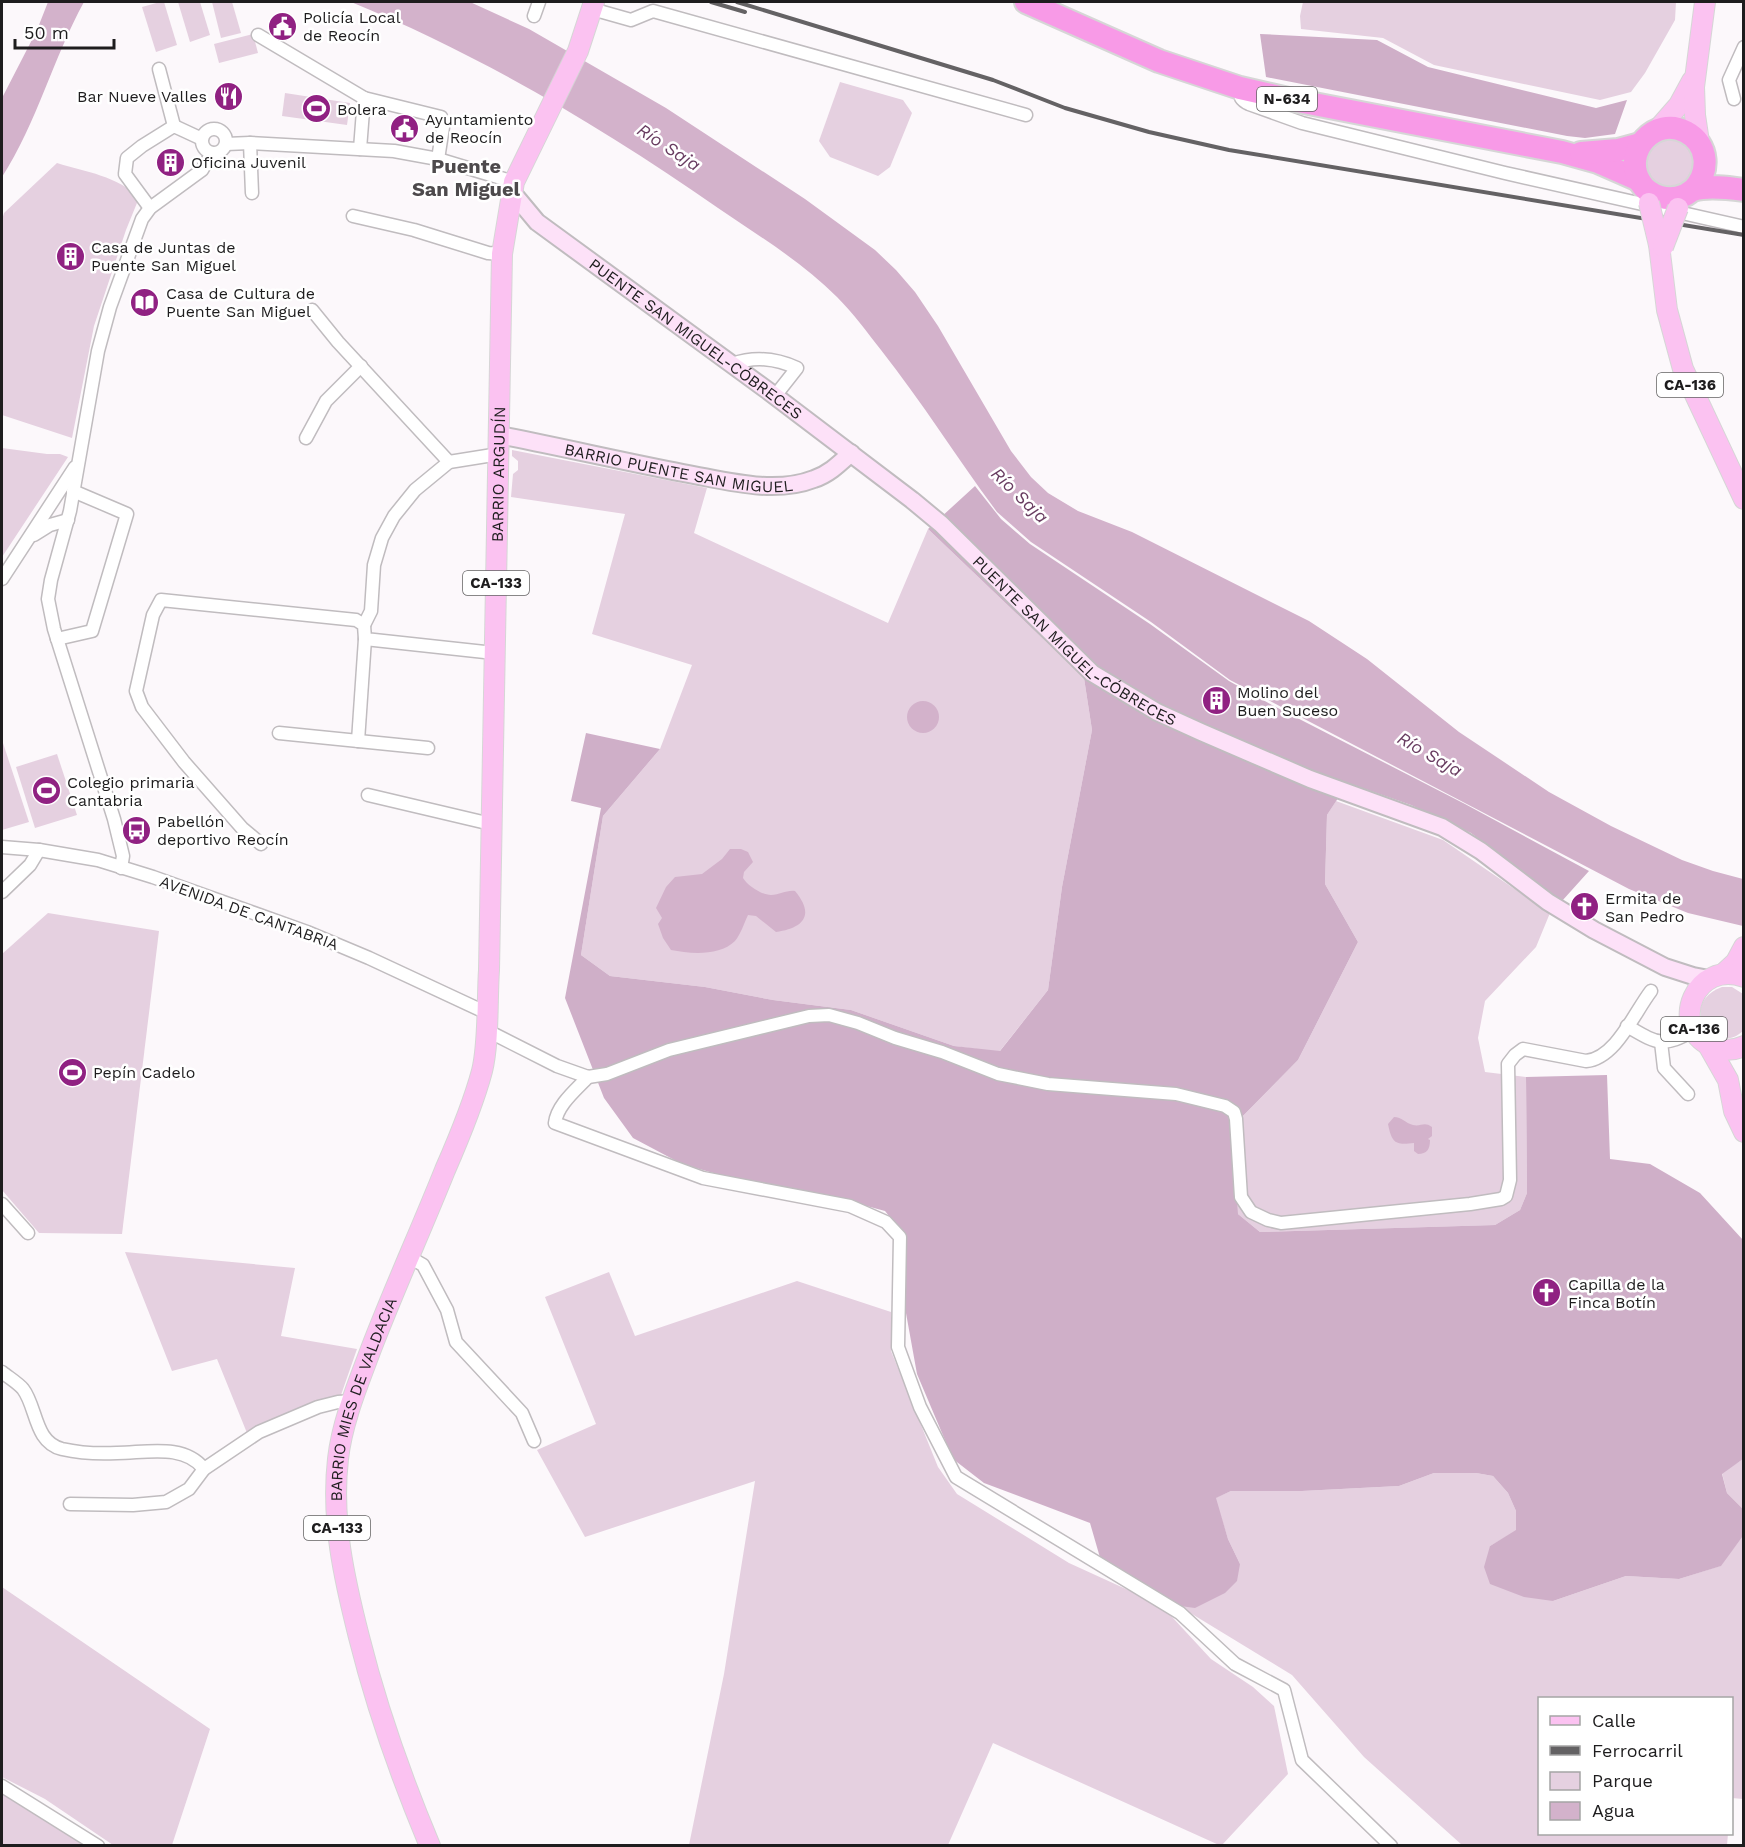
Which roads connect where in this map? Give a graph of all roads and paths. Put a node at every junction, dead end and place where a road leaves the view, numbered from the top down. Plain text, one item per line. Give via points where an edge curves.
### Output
1 (539, 2) edge
2 (1026, 2) edge
3 (1705, 2) edge
4 (593, 5) edge
5 (534, 16) dead end
6 (258, 35) dead end
7 (1743, 47) edge
8 (159, 69) dead end
9 (1695, 73) junction
10 (1240, 88) junction
11 (364, 98) junction
12 (1734, 99) dead end
13 (1026, 115) dead end
14 (174, 126) junction
15 (1658, 129) junction
16 (202, 139) junction
17 (250, 143) junction
18 (226, 144) junction
19 (1640, 144) junction
20 (360, 149) junction
21 (1702, 149) junction
22 (1562, 152) junction
23 (212, 153) junction
24 (438, 159) junction
25 (1743, 183) edge
26 (513, 187) junction
27 (1743, 189) edge
28 (1644, 190) junction
29 (252, 193) dead end
30 (1684, 198) junction
31 (150, 208) junction
32 (353, 216) dead end
33 (537, 222) junction
34 (507, 223) junction
35 (1743, 227) edge
36 (1661, 252) junction
37 (502, 254) junction
38 (312, 310) dead end
39 (732, 364) junction
40 (361, 366) junction
41 (775, 396) junction
42 (306, 438) dead end
43 (499, 445) junction
44 (851, 453) junction
45 (449, 462) junction
46 (77, 464) junction
47 (73, 491) junction
48 (1743, 499) edge
49 (68, 520) junction
50 (31, 537) junction
51 (2, 579) edge
52 (364, 625) junction
53 (57, 639) junction
54 (365, 639) junction
55 (495, 653) junction
56 (279, 733) dead end
57 (358, 741) junction
58 (428, 748) dead end
59 (368, 795) dead end
60 (491, 824) junction
61 (261, 844) dead end
62 (2, 848) edge
63 (39, 850) junction
64 (121, 868) junction
65 (2, 892) edge
66 (1743, 947) edge
67 (1665, 967) junction
68 (1727, 974) edge
69 (1651, 991) dead end
70 (1691, 1003) junction
71 (486, 1022) junction
72 (1627, 1026) junction
73 (1701, 1037) junction
74 (1661, 1042) junction
75 (1743, 1048) edge
76 (588, 1077) junction
77 (1729, 1085) junction
78 (1688, 1094) dead end
79 (1743, 1132) edge
80 (2, 1204) edge
81 (28, 1233) dead end
82 (409, 1257) junction
83 (2, 1372) edge
84 (352, 1401) junction
85 (534, 1441) dead end
86 (204, 1469) junction
87 (70, 1504) dead end
88 (2, 1786) edge
89 (98, 1845) edge
90 (430, 1845) edge
91 (1391, 1845) edge

1 - 5 street
2 - 10 highway, N-634 via 1159,61
3 - 9 main road
4 - 13 street via 631,20 653,11
4 - 26 main road, BARRIO ARGUDÍN / CA-133 via 578,51
6 - 11 street
7 - 12 street via 1729,80
8 - 14 street
9 - 15 main road via 1679,105
9 - 21 main road via 1694,100
10 - 22 highway, N-634
10 - 35 street via 1241,100 1302,123
11 - 20 street
11 - 24 street via 441,117
14 - 16 street
14 - 31 street via 127,158 125,174
15 - 19 highway, N-634
15 - 21 highway via 1681,129 1694,137
16 - 18 street via 208,131 216,130 224,135
16 - 23 street via 204,148
17 - 18 street
17 - 20 street
17 - 29 street
18 - 23 street
19 - 22 highway, N-634 via 1618,150
19 - 28 highway via 1634,162
20 - 24 street
21 - 25 highway
21 - 30 highway via 1704,175
22 - 28 highway, N-634 via 1598,162
23 - 31 street via 202,170
24 - 26 street
26 - 33 street, PUENTE SAN MIGUEL-CÓBRECES
26 - 34 main road, BARRIO ARGUDÍN / CA-133
27 - 30 highway, N-634 via 1723,188
28 - 30 highway, N-634 via 1664,198
28 - 36 main road, CA-136, bridge
30 - 36 main road, CA-136, bridge
31 - 46 street via 133,240 103,330
32 - 37 street
33 - 34 street
33 - 39 street, PUENTE SAN MIGUEL-CÓBRECES
34 - 37 main road, BARRIO ARGUDÍN / CA-133
36 - 48 main road, CA-136 via 1667,310 1683,369
37 - 43 main road, BARRIO ARGUDÍN / CA-133
38 - 40 street
39 - 41 street, PUENTE SAN MIGUEL-CÓBRECES
39 - 41 street via 764,359 798,368
40 - 42 street via 326,401
40 - 45 street
41 - 44 street, PUENTE SAN MIGUEL-CÓBRECES
43 - 44 street, BARRIO PUENTE SAN MIGUEL via 614,460 736,483 779,486 812,480 831,471
43 - 45 street
43 - 55 main road, BARRIO ARGUDÍN / CA-133
44 - 67 street, PUENTE SAN MIGUEL-CÓBRECES via 940,524 1092,673 1157,712 1201,732 1311,779 1442,827 1572,918
45 - 52 street via 415,490 382,538 374,565 371,611
46 - 47 street
46 - 50 street
47 - 49 street
47 - 53 street via 127,514 92,631
49 - 50 street
49 - 53 street via 48,598
50 - 51 street
52 - 54 street
52 - 61 street via 356,620 161,600 153,615 136,691 142,707 184,762
53 - 64 street via 114,819 123,856
54 - 55 street
54 - 57 street
55 - 60 main road, BARRIO ARGUDÍN / CA-133
56 - 57 street
57 - 58 street
59 - 60 street
60 - 71 main road, BARRIO ARGUDÍN / CA-133
62 - 63 street, AVENIDA DE CANTABRIA
63 - 64 street, AVENIDA DE CANTABRIA
63 - 65 street via 30,865
64 - 71 street, AVENIDA DE CANTABRIA via 307,932 369,958
66 - 68 main road, CA-136
67 - 68 street, PUENTE SAN MIGUEL-CÓBRECES via 1693,976
67 - 70 street, PUENTE SAN MIGUEL-CÓBRECES via 1682,984
68 - 70 main road, CA-136 via 1695,993
69 - 72 street
70 - 73 main road, PUENTE SAN MIGUEL-CÓBRECES / CA-136 via 1691,1021
71 - 76 street, AVENIDA DE CANTABRIA via 557,1066
71 - 82 main road, BARRIO MIES DE VALDACIA / CA-133 via 482,1069 465,1123
72 - 74 street
72 - 76 street via 1606,1054 1596,1060 1523,1049 1508,1064 1510,1180 1506,1196 1501,1199 1281,1223 1251,1212 1241,1197 1236,1119 1225,1106 1176,1094 1048,1084 998,1074 829,1015 809,1016 669,1050 607,1074
73 - 74 street
73 - 75 main road, CA-136 via 1722,1049
73 - 77 main road, CA-136 via 1720,1063
74 - 78 street via 1664,1068
75 - 77 main road, CA-136
76 - 91 street via 555,1114 555,1123 703,1178 850,1206 886,1222 900,1237 898,1347 921,1407 956,1478 1180,1613 1235,1664 1284,1690 1302,1760
77 - 79 main road, CA-136
80 - 81 street
82 - 84 main road, BARRIO MIES DE VALDACIA / CA-133
82 - 85 street via 423,1265 447,1310 456,1342 522,1413
83 - 86 street via 24,1390 38,1427 59,1449 90,1453 163,1451 198,1461
84 - 86 street via 318,1407 259,1432
84 - 90 main road, BARRIO MIES DE VALDACIA / CA-133 via 338,1457 338,1547 374,1694
86 - 87 street via 189,1489 166,1502
88 - 89 street

